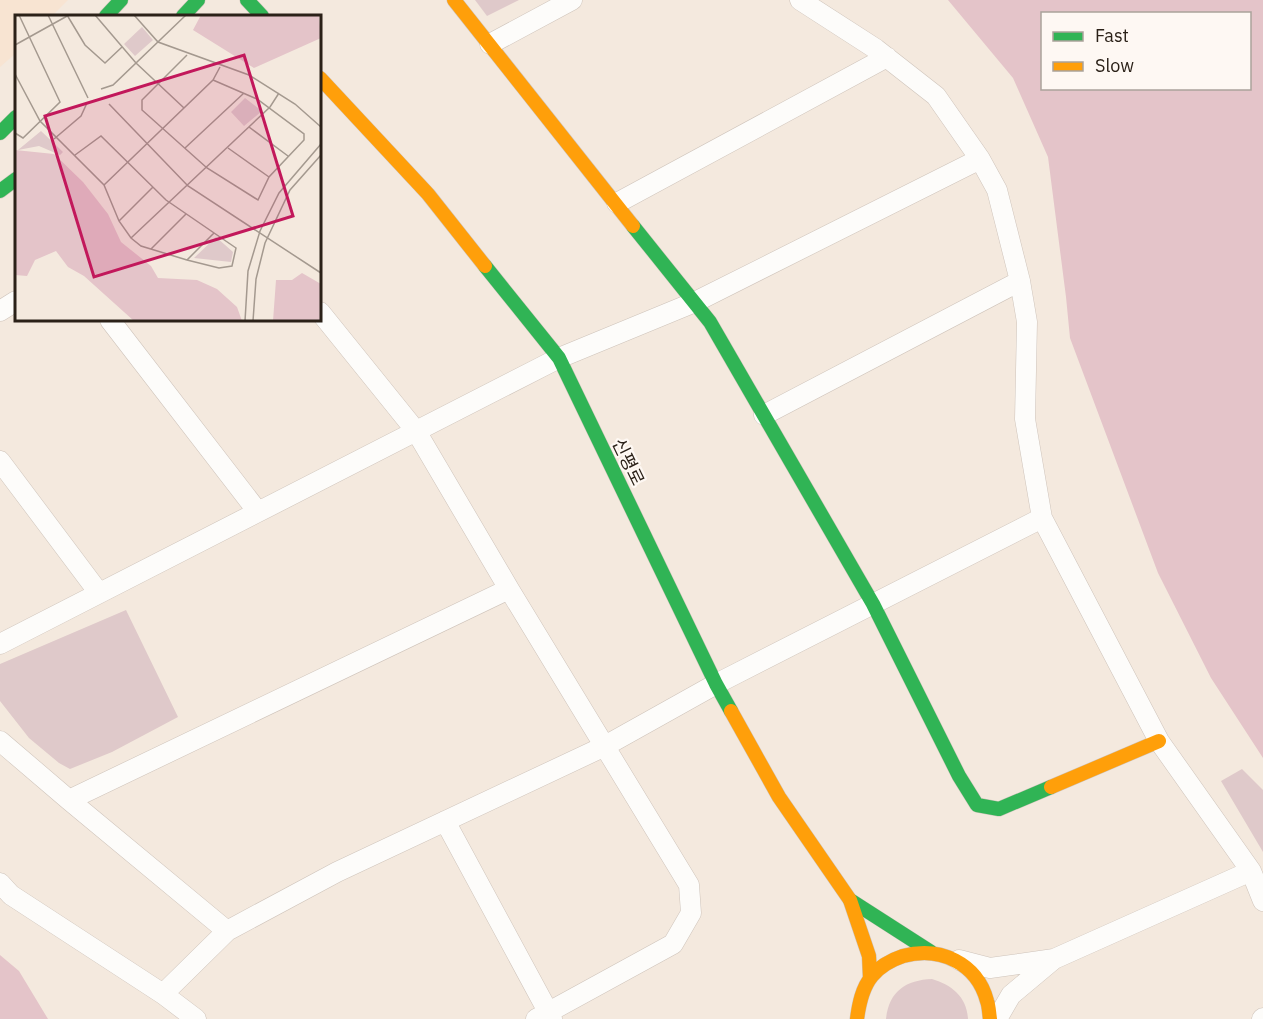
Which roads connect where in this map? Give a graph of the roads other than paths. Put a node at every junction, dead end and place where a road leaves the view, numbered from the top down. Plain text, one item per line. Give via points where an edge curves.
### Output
1 (121, 0) edge
2 (198, 0) edge
3 (247, 0) edge
4 (454, 0) edge
5 (572, 0) edge
6 (800, 0) edge
7 (107, 15) edge
8 (184, 15) edge
9 (261, 15) edge
10 (490, 44) junction
11 (887, 57) junction
12 (321, 79) edge
13 (15, 118) edge
14 (0, 133) edge
15 (980, 159) junction
16 (15, 180) edge
17 (0, 191) edge
18 (617, 203) junction
19 (1020, 281) junction
20 (15, 302) edge
21 (695, 302) junction
22 (0, 311) edge
23 (321, 313) edge
24 (111, 321) edge
25 (559, 358) junction
26 (764, 415) junction
27 (416, 431) junction
28 (0, 461) edge
29 (258, 512) junction
30 (1042, 518) junction
31 (509, 589) junction
32 (99, 593) junction
33 (873, 603) junction
34 (0, 644) edge
35 (716, 684) junction
36 (0, 741) edge
37 (1159, 741) junction
38 (605, 746) junction
39 (69, 800) junction
40 (445, 821) junction
41 (1251, 870) junction
42 (0, 883) edge
43 (850, 900) junction
44 (1263, 901) edge
45 (227, 931) junction
46 (931, 952) junction
47 (953, 958) junction
48 (1054, 959) junction
49 (870, 978) junction
50 (163, 994) junction
51 (546, 1017) edge
52 (196, 1019) edge
53 (857, 1019) edge
54 (990, 1019) edge
55 (997, 1019) edge

1 - 7 street
2 - 8 street
3 - 9 street
4 - 10 street
5 - 10 street
6 - 11 street
10 - 18 street
11 - 15 street via 936,96
11 - 18 street
12 - 25 street, 신평로 via 428,194
13 - 14 street
15 - 19 street via 997,190
15 - 21 street
16 - 17 street
18 - 21 street
19 - 26 street
19 - 30 street via 1027,322 1025,419
20 - 22 street
21 - 25 street
21 - 26 street
23 - 27 street
24 - 29 street
25 - 27 street
25 - 35 street, 신평로
26 - 33 street
27 - 29 street
27 - 31 street
28 - 32 street
29 - 32 street
30 - 33 street
30 - 37 street
31 - 38 street
31 - 39 street
32 - 34 street
33 - 35 street
33 - 37 street via 977,805 999,809
35 - 38 street
35 - 43 street, 신평로 via 779,797
36 - 39 street
37 - 41 street
38 - 40 street
38 - 51 street via 689,885 691,912 673,944
39 - 45 street
40 - 45 street
40 - 51 street
41 - 44 street
41 - 48 street
42 - 50 street via 11,895
43 - 46 street
43 - 49 street via 869,956
45 - 50 street
46 - 47 street
46 - 49 street via 908,953 887,962
47 - 48 street via 990,968
47 - 54 street via 972,971 984,988
48 - 55 street via 1011,994
49 - 53 street via 860,998
50 - 52 street

